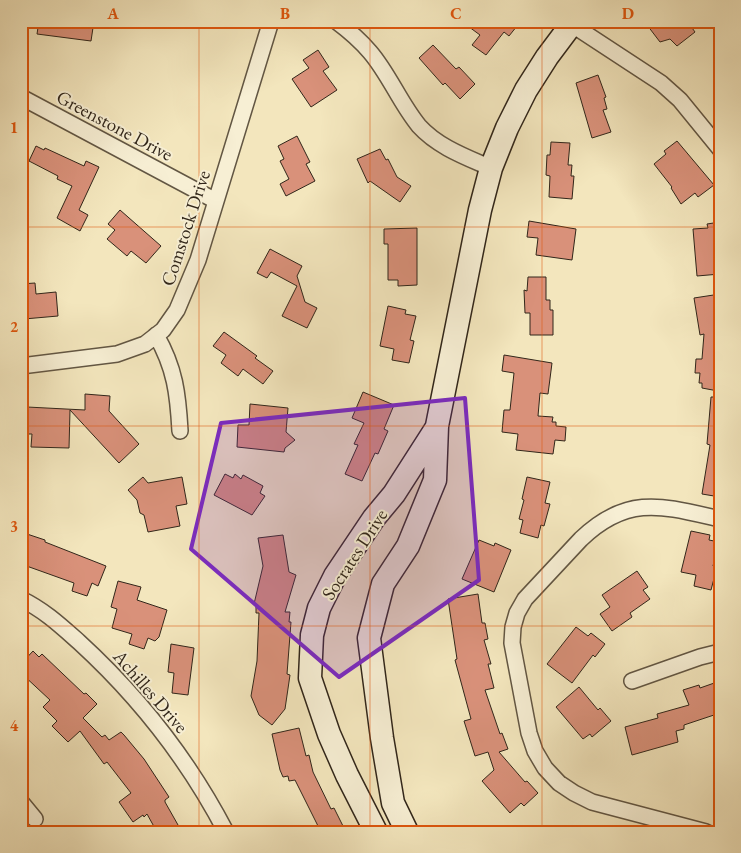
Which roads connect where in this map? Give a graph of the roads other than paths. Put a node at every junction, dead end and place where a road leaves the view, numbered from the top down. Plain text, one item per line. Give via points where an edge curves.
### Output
1 (271, 21) edge
2 (336, 21) edge
3 (573, 23) edge
4 (21, 96) edge
5 (720, 149) edge
6 (492, 168) junction
7 (216, 201) junction
8 (156, 335) junction
9 (21, 366) edge
10 (437, 426) junction
11 (180, 431) dead end
12 (720, 519) edge
13 (21, 599) edge
14 (720, 652) edge
15 (632, 681) dead end
16 (21, 802) edge
17 (35, 819) dead end
18 (226, 832) edge
19 (376, 832) edge
20 (407, 832) edge
21 (706, 832) edge

1 - 7 street, Comstock Drive
2 - 6 street via 371,53 411,114 430,136
3 - 5 street via 661,83 680,100
3 - 6 street, Socrates Drive via 526,90
4 - 7 street, Greenstone Drive
6 - 10 street, Socrates Drive via 480,210
7 - 8 street, Comstock Drive via 188,287 177,310
8 - 9 street, Comstock Drive via 145,344 117,354
8 - 11 street via 172,369
10 - 19 street, Socrates Drive via 394,494 335,576 319,608 312,635 310,678 332,742
10 - 20 street, Socrates Drive via 435,480 408,546 383,584 369,638 393,803
12 - 21 street via 669,507 649,506 610,517 586,534 525,598 515,620 512,643 529,734 545,768 559,782 592,802
13 - 18 street, Achilles Drive via 57,622 132,696 191,772
14 - 15 street
16 - 17 street

